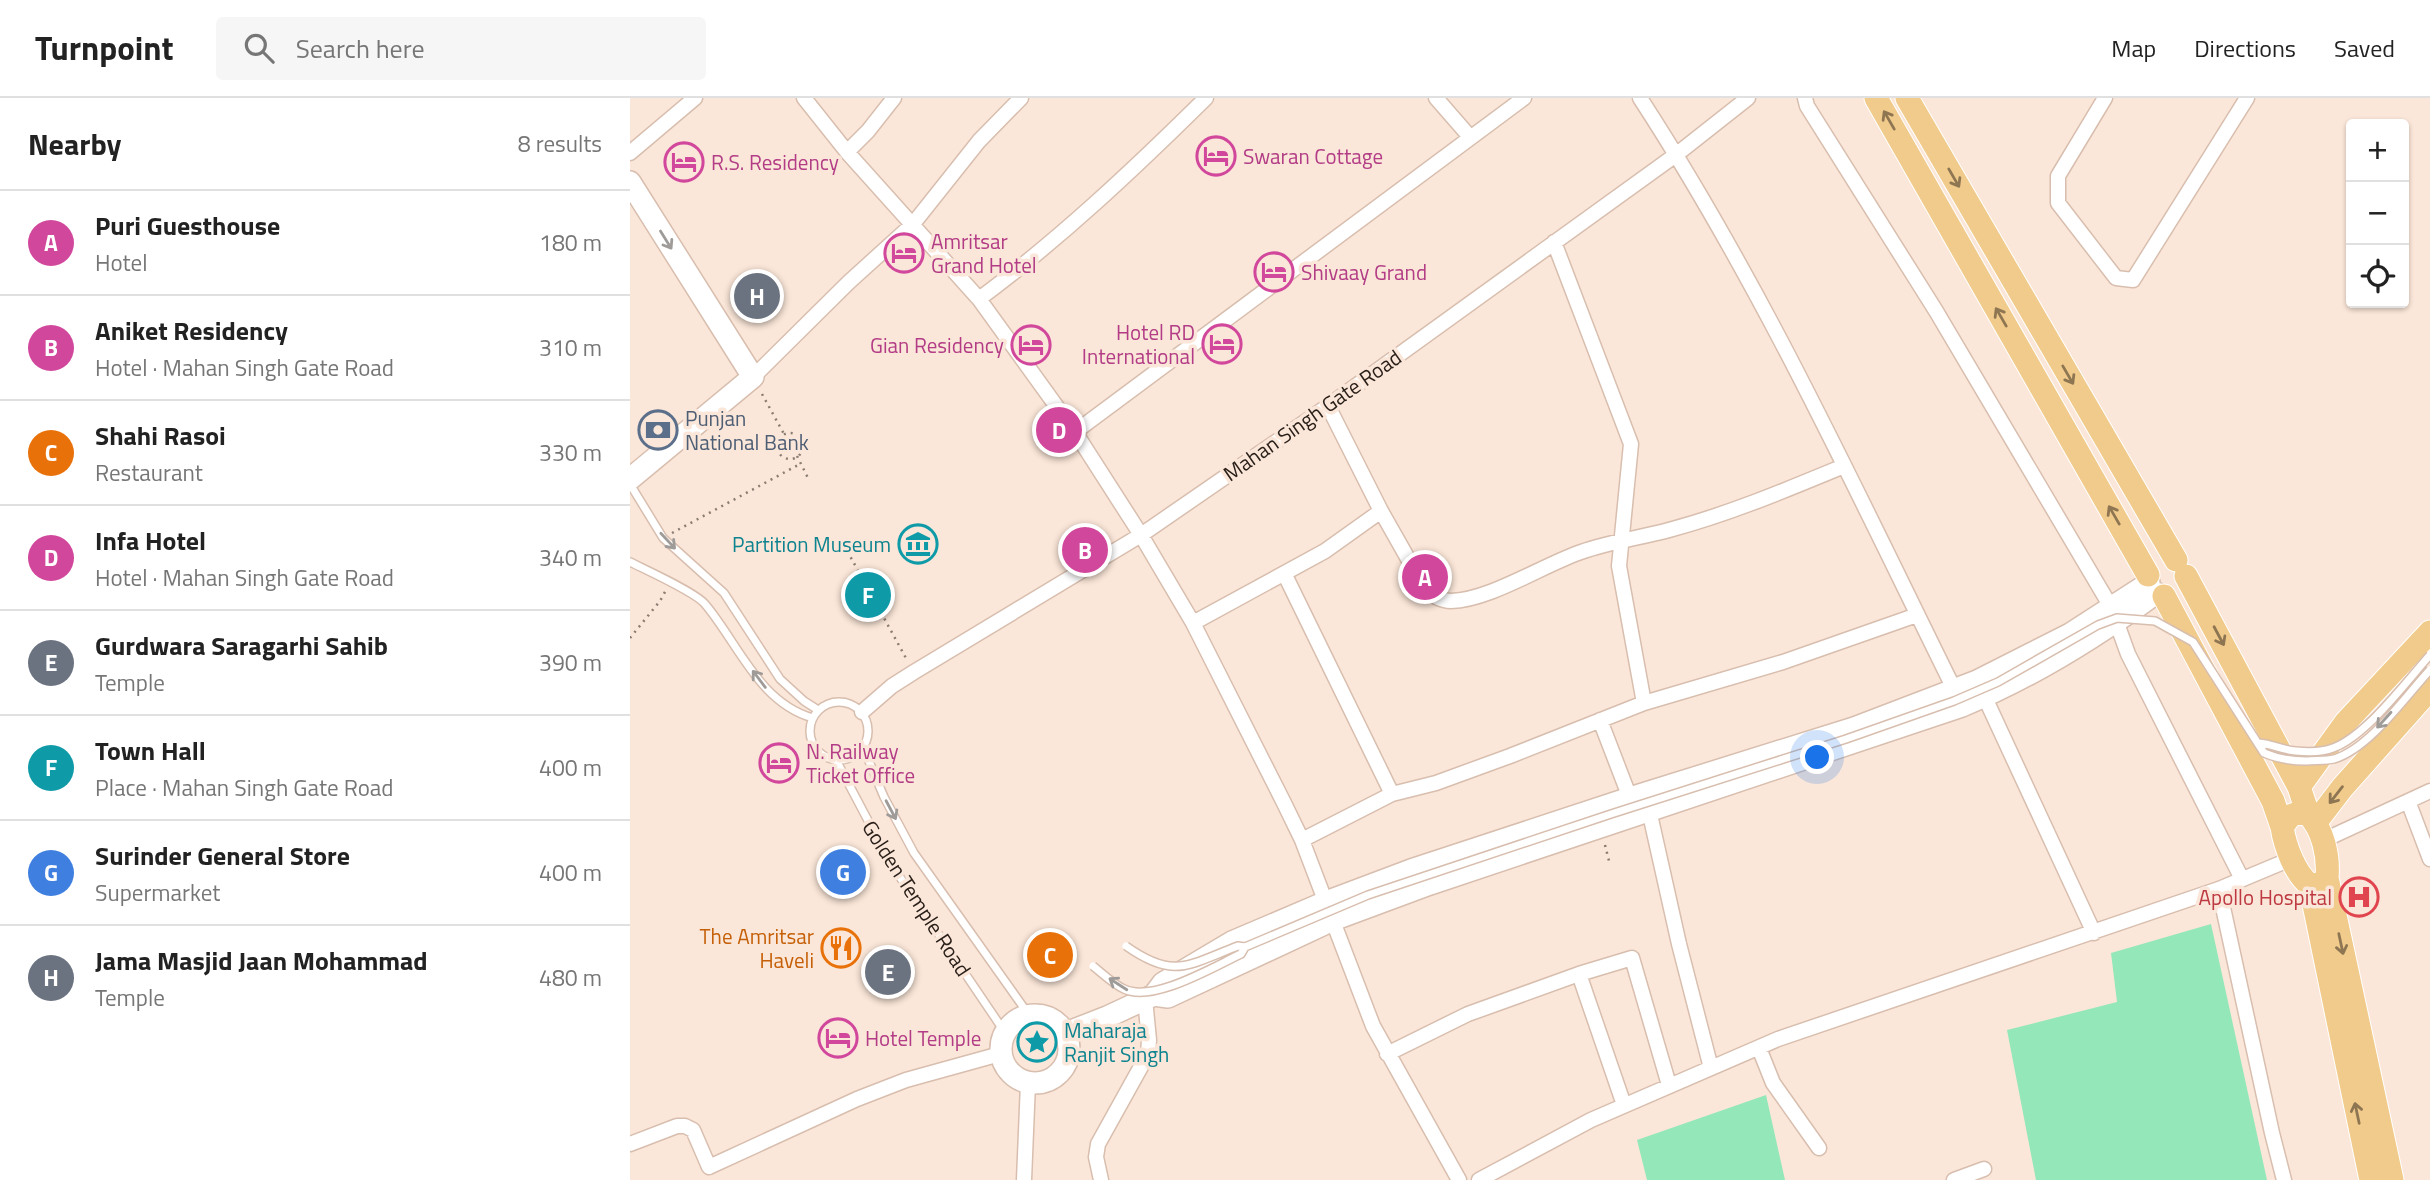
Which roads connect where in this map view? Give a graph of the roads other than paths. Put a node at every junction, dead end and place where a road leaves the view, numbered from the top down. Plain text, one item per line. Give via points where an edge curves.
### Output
1 (695, 98) edge
2 (804, 98) edge
3 (894, 98) edge
4 (1021, 98) edge
5 (1206, 98) edge
6 (1436, 98) edge
7 (1524, 98) edge
8 (1640, 98) edge
9 (1748, 98) edge
10 (1805, 98) edge
11 (1876, 98) edge
12 (1908, 98) edge
13 (2105, 98) edge
14 (2247, 98) edge
15 (1470, 137) junction
16 (846, 152) junction
17 (630, 153) edge
18 (1677, 154) junction
19 (630, 183) edge
20 (913, 224) junction
21 (1554, 242) junction
22 (979, 299) junction
23 (753, 377) junction
24 (1328, 406) junction
25 (1075, 432) junction
26 (1844, 466) junction
27 (630, 482) edge
28 (1381, 511) junction
29 (1141, 535) junction
30 (1620, 541) junction
31 (630, 562) edge
32 (2181, 568) junction
33 (1285, 575) junction
34 (2154, 587) junction
35 (2114, 614) junction
36 (1917, 615) junction
37 (1193, 623) junction
38 (2430, 632) edge
39 (2430, 655) edge
40 (2430, 670) edge
41 (1981, 689) junction
42 (2430, 689) edge
43 (1958, 698) junction
44 (1644, 703) junction
45 (818, 710) junction
46 (862, 712) junction
47 (813, 718) junction
48 (1600, 720) junction
49 (2259, 743) junction
50 (863, 747) junction
51 (836, 760) junction
52 (2299, 787) junction
53 (2430, 791) edge
54 (1392, 794) junction
55 (1630, 798) junction
56 (2408, 801) junction
57 (1649, 810) junction
58 (2315, 825) junction
59 (2282, 827) junction
60 (1302, 840) junction
61 (2292, 858) junction
62 (2430, 859) edge
63 (2242, 879) junction
64 (2318, 881) junction
65 (2219, 889) junction
66 (1330, 911) junction
67 (2094, 933) junction
68 (1126, 946) dead end
69 (1245, 947) junction
70 (1093, 966) dead end
71 (1579, 974) junction
72 (1149, 997) junction
73 (1029, 1014) junction
74 (1004, 1031) junction
75 (1066, 1033) junction
76 (1759, 1048) junction
77 (1000, 1054) junction
78 (1387, 1054) junction
79 (1712, 1068) junction
80 (1028, 1083) junction
81 (1669, 1085) junction
82 (1623, 1105) junction
83 (630, 1144) edge
84 (1819, 1148) dead end
85 (1984, 1169) dead end
86 (711, 1173) edge
87 (1024, 1180) edge
88 (1101, 1180) edge
89 (1459, 1180) edge
90 (1479, 1180) edge
91 (1954, 1180) edge
92 (2284, 1180) edge
93 (2371, 1180) edge
94 (2392, 1180) edge

1 - 17 street
2 - 16 street
3 - 16 street
4 - 20 street via 979,141
5 - 22 street via 1029,262
6 - 15 street
7 - 15 street
8 - 18 street
9 - 18 street, Mahan Singh Gate Road
10 - 35 street
34 -> 11 main road
12 -> 32 main road
13 - 14 street via 2058,176 2058,202 2116,278 2133,280
15 - 25 street
16 - 20 street
18 - 21 street, Mahan Singh Gate Road
18 - 26 street via 1746,275
19 -> 23 street
20 - 22 street
20 - 23 street
21 - 24 street, Mahan Singh Gate Road
21 - 30 street via 1631,443
22 - 25 street
23 - 27 street
24 - 28 street
24 - 29 street, Mahan Singh Gate Road
25 - 29 street
26 - 30 street via 1738,509
26 - 36 street
27 -> 45 lane via 663,538 724,593 780,679
28 - 30 street via 1424,587 1449,601 1489,591 1580,552
28 - 33 street
29 - 37 street
29 - 46 street, Mahan Singh Gate Road via 914,672
30 - 44 street via 1619,566
47 -> 31 lane via 799,714 764,687 703,601
32 - 34 main road via 2181,590 2176,594
32 - 34 main road via 2163,558 2157,561
32 -> 52 main road
33 - 37 street
33 - 54 street
34 - 35 street
34 - 59 main road via 2273,801
35 - 41 street via 2070,634
35 - 63 street via 2129,654
36 - 43 street
36 - 44 street via 1783,662
37 - 60 street
38 - 52 main road via 2346,722
39 - 49 lane, bridge via 2349,740 2331,749 2297,751
40 -> 49 lane, bridge via 2372,733 2334,759 2276,758 2264,753
41 - 43 street
41 - 67 street
42 -> 58 main road
43 - 55 street
43 - 57 street
44 - 48 street
45 - 46 lane via 836,702
45 - 47 lane
46 - 50 lane via 868,730
47 - 51 lane via 813,745
48 - 54 street via 1436,783
48 - 55 street
49 - 69 lane, bridge via 2193,642 2155,621 2117,618 1954,701 1368,895
50 - 51 lane via 852,757
50 -> 73 lane, Golden Temple Road via 914,853
51 - 74 lane, Golden Temple Road via 891,864
52 - 58 main road
53 - 56 street
54 - 60 street
55 - 66 street via 1411,870
56 - 58 street
56 - 62 street
57 - 66 street via 1430,884
57 - 79 street
58 - 59 main road via 2298,813
58 - 64 main road via 2328,866
59 - 61 main road
60 - 66 street
61 - 63 street
61 - 64 main road via 2302,879
63 - 65 street
93 -> 64 main road
64 -> 94 main road
65 - 67 street
65 - 92 street
66 - 72 street via 1232,943 1163,983
66 - 78 street
67 - 76 street
68 - 69 lane, bridge via 1152,963 1179,968
69 -> 70 lane, bridge via 1229,960 1142,994 1124,989
71 - 78 street via 1468,1014
71 - 81 street via 1632,958
71 - 82 street
72 - 75 street
72 - 88 street via 1148,1054 1098,1144
73 - 74 street
73 - 75 street via 1051,1018
74 - 77 street
75 - 80 street via 1069,1054 1065,1065 1050,1080
76 - 79 street
76 - 84 street via 1781,1097
77 - 80 street via 1010,1073
77 - 86 street via 857,1099
78 - 89 street
79 - 81 street
80 - 87 street
81 - 82 street
82 - 90 street
83 - 86 street via 685,1126 693,1130
85 - 91 street

